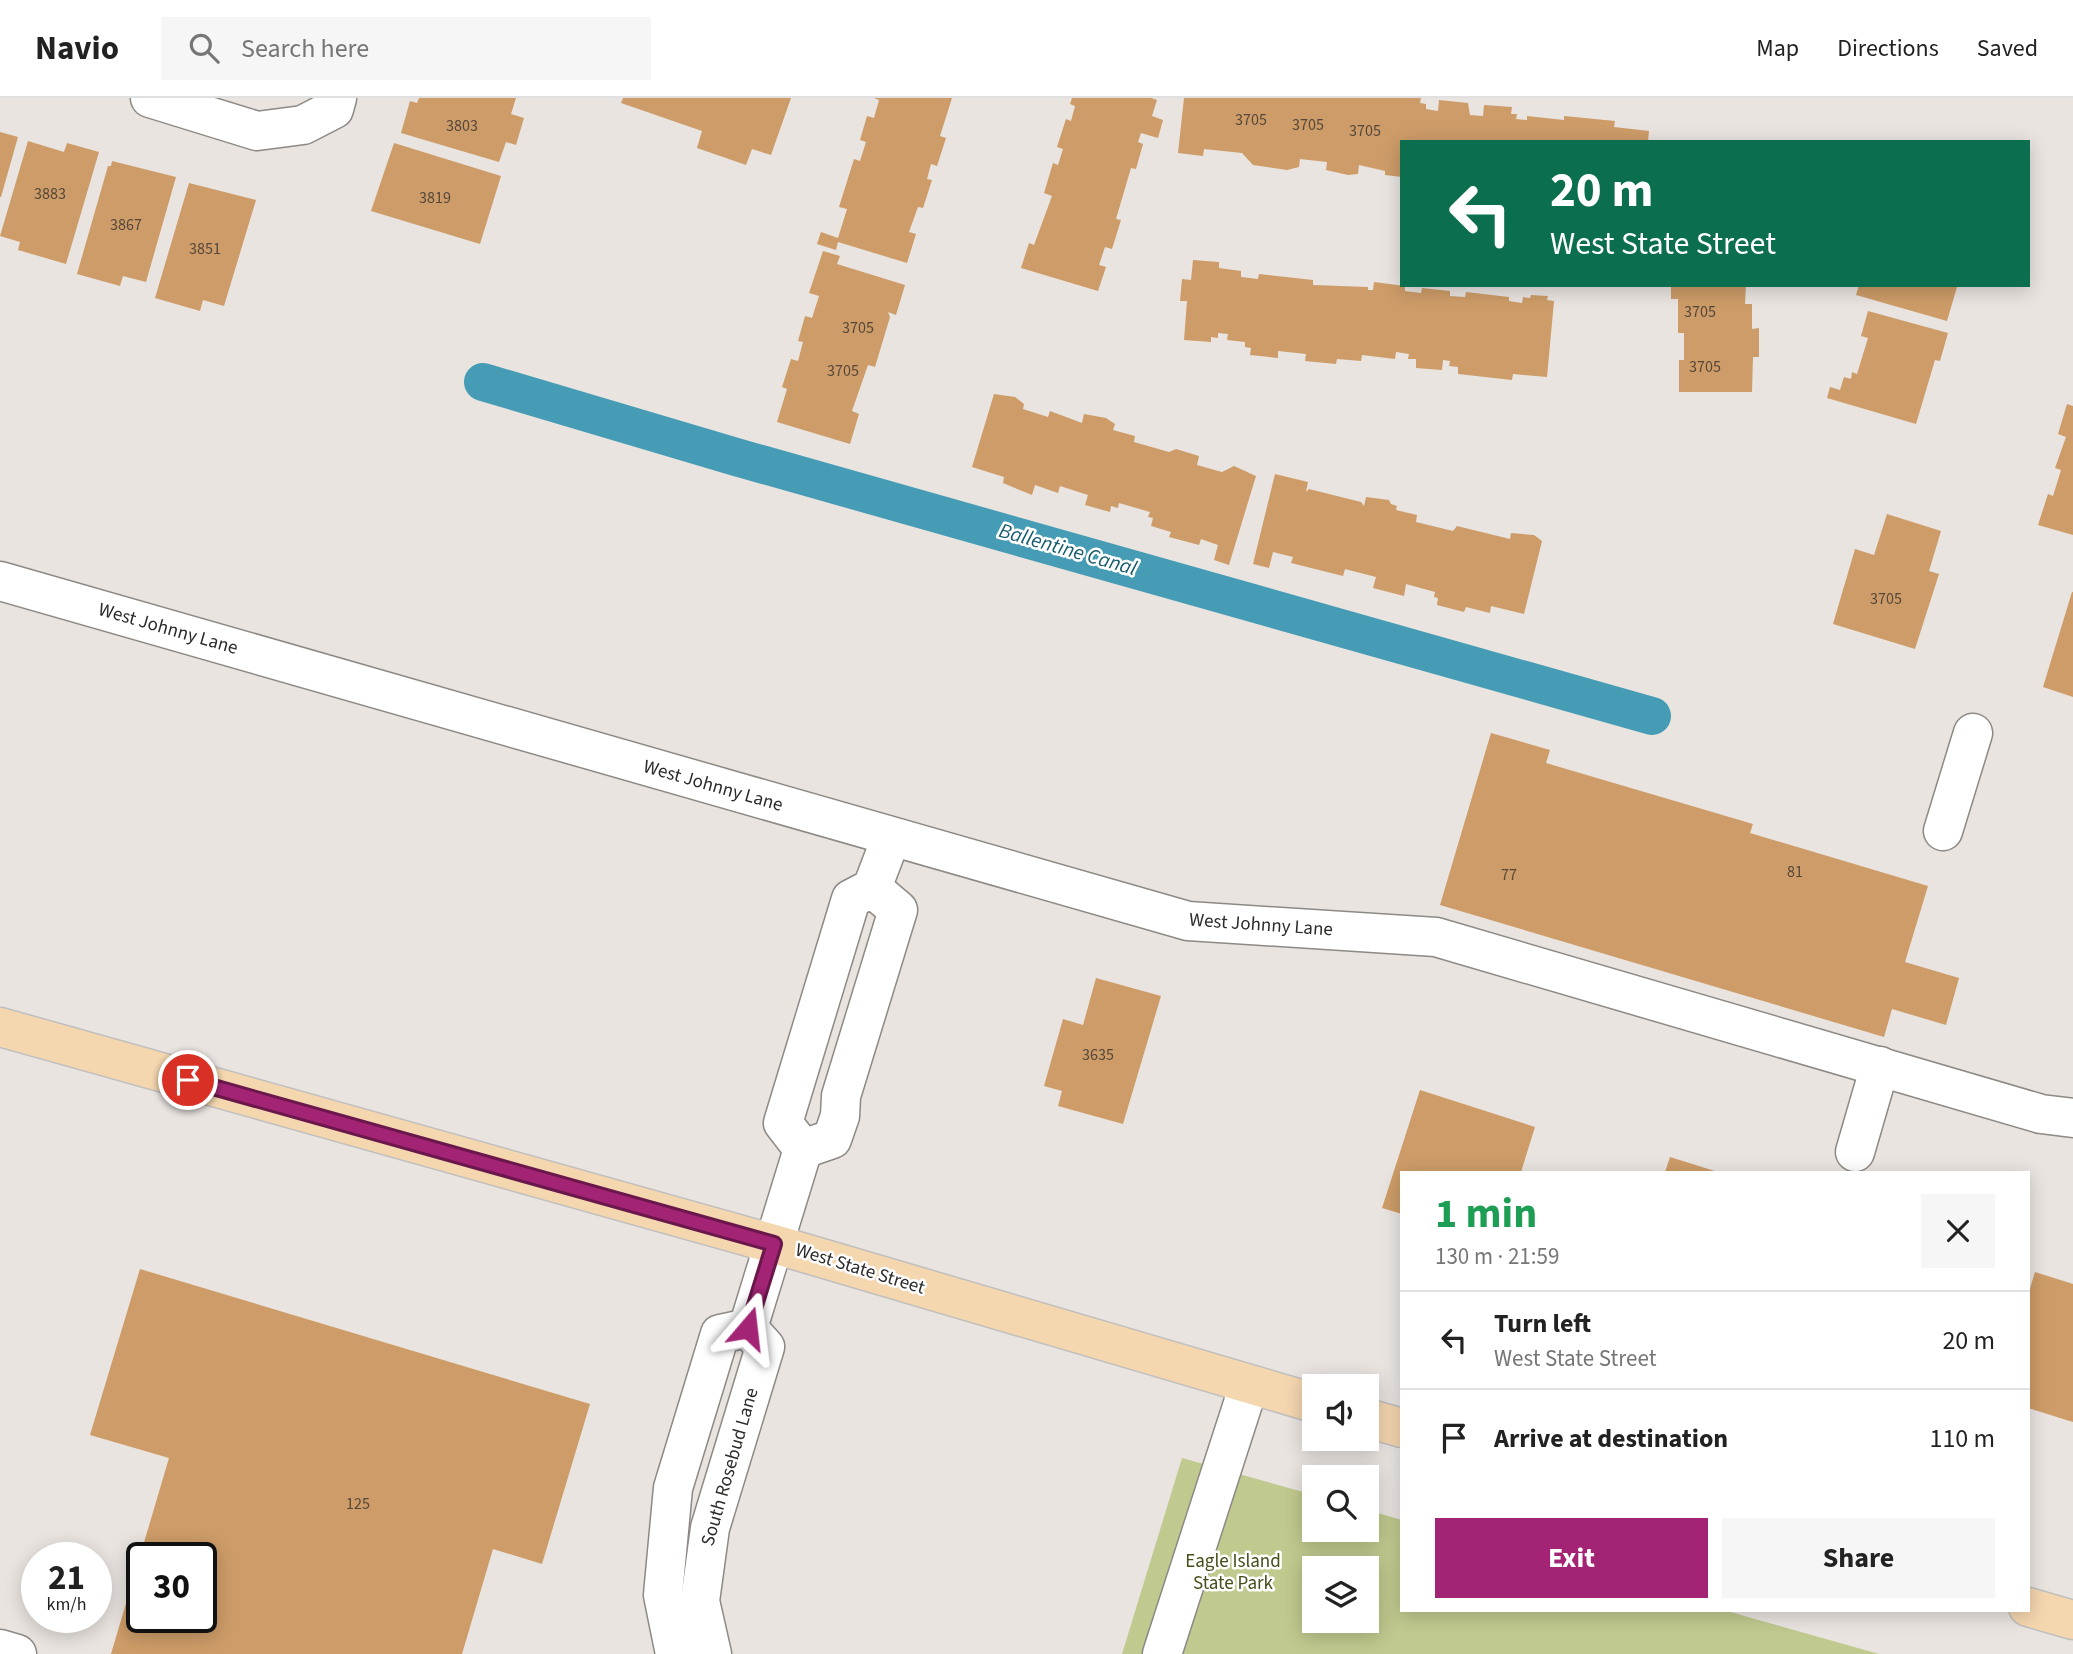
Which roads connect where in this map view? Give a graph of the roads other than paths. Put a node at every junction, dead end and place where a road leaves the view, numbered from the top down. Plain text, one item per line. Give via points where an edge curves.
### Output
1 (150, 98) edge
2 (337, 98) edge
3 (0, 581) edge
4 (1973, 733) dead end
5 (1943, 831) dead end
6 (891, 838) junction
7 (872, 888) junction
8 (0, 1027) edge
9 (1880, 1066) junction
10 (2073, 1118) edge
11 (803, 1149) junction
12 (1855, 1152) dead end
13 (774, 1244) junction
14 (748, 1328) junction
15 (1249, 1385) junction
16 (1302, 1400) edge
17 (1379, 1421) edge
18 (1400, 1427) edge
19 (2030, 1608) edge
20 (2073, 1620) edge
21 (0, 1649) edge
22 (17, 1654) edge
23 (675, 1654) edge
24 (712, 1654) edge
25 (1162, 1654) edge

1 - 2 street via 257,131 303,125 334,109
3 - 6 street, West Johnny Lane
4 - 5 street
6 - 7 street
6 - 9 street, West Johnny Lane via 1188,921 1436,937
7 - 11 street via 850,900 783,1123
7 - 11 street via 898,910 895,922 832,1139
8 - 13 main road, West State Street
9 - 10 street, West Johnny Lane via 2041,1114
9 - 12 street
11 - 13 street
13 - 14 street
13 - 15 main road, West State Street
14 - 23 street, South Rosebud Lane via 720,1334 673,1488 663,1595
14 - 24 street, South Rosebud Lane via 765,1347 709,1528 699,1601
15 - 16 main road, West State Street
15 - 25 street
17 - 18 main road
19 - 20 main road
21 - 22 street

